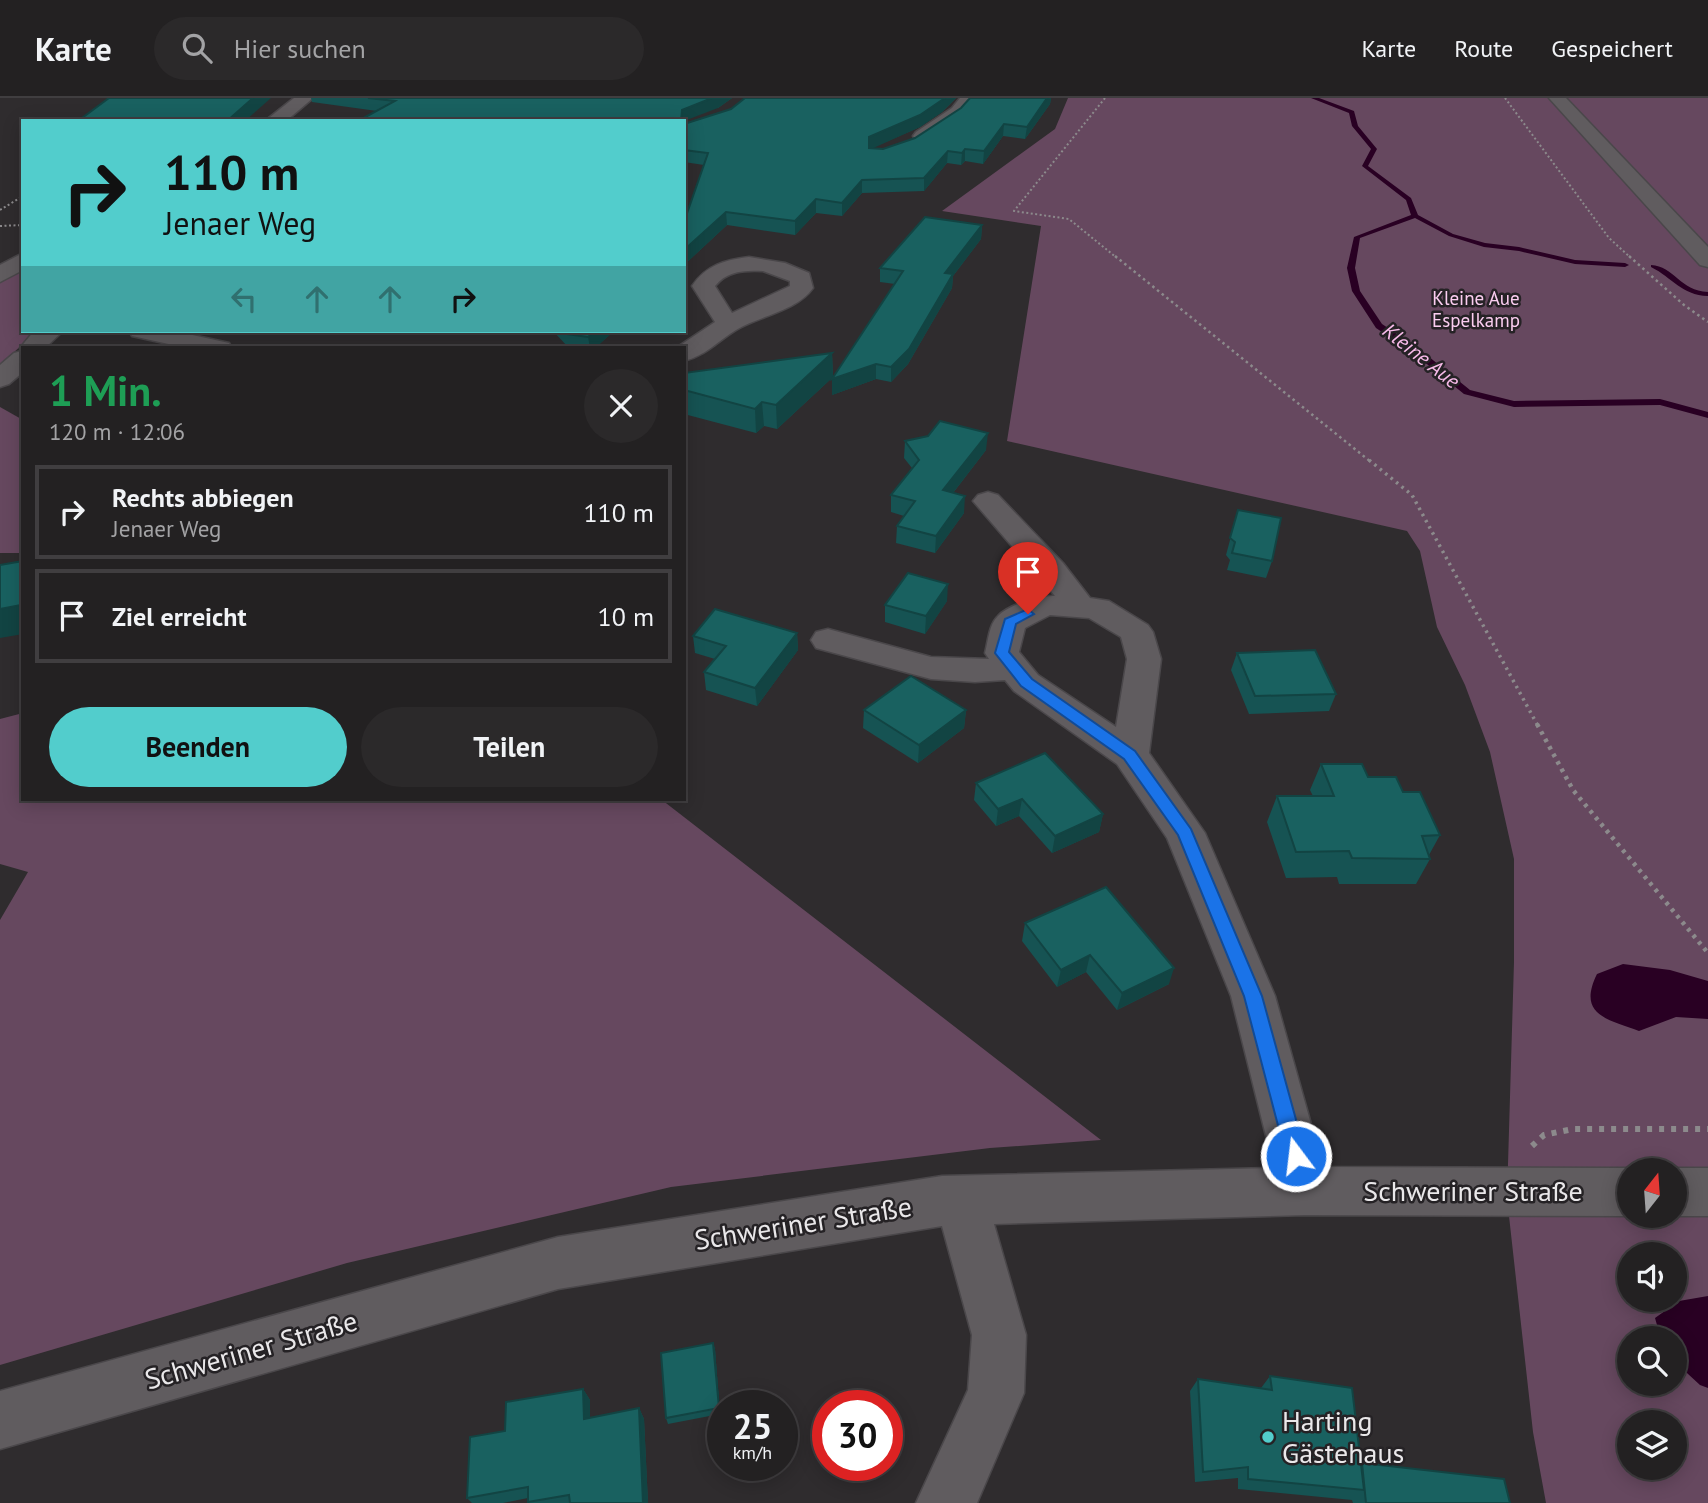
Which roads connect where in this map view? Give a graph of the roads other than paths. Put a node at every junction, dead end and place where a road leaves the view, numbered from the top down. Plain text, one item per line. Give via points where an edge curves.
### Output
1 (305, 98) edge
2 (969, 98) edge
3 (1557, 98) edge
4 (277, 119) edge
5 (903, 145) edge
6 (1708, 260) edge
7 (21, 261) edge
8 (0, 275) edge
9 (728, 324) dead end
10 (48, 333) edge
11 (150, 333) edge
12 (34, 346) edge
13 (211, 346) edge
14 (686, 353) edge
15 (21, 360) edge
16 (0, 379) edge
17 (988, 501) dead end
18 (1080, 607) junction
19 (828, 640) dead end
20 (1014, 668) junction
21 (1129, 755) junction
22 (1305, 1191) junction
23 (1617, 1192) edge
24 (1687, 1192) edge
25 (1708, 1192) edge
26 (961, 1200) junction
27 (0, 1420) edge
28 (946, 1503) edge

1 - 4 street
2 - 5 street via 958,112
3 - 6 street
7 - 8 street
9 - 14 street
10 - 12 street
11 - 13 street
15 - 16 street
17 - 18 street
18 - 20 street via 1045,606 1010,622 1002,653
18 - 21 street via 1097,608 1136,632 1144,659
19 - 20 street via 931,668
20 - 21 street
21 - 22 street via 1185,833 1253,996
22 - 23 street, Schweriner Straße
22 - 26 street, Schweriner Straße
24 - 25 street
26 - 27 street, Schweriner Straße via 558,1264
26 - 28 street via 999,1347 996,1393

